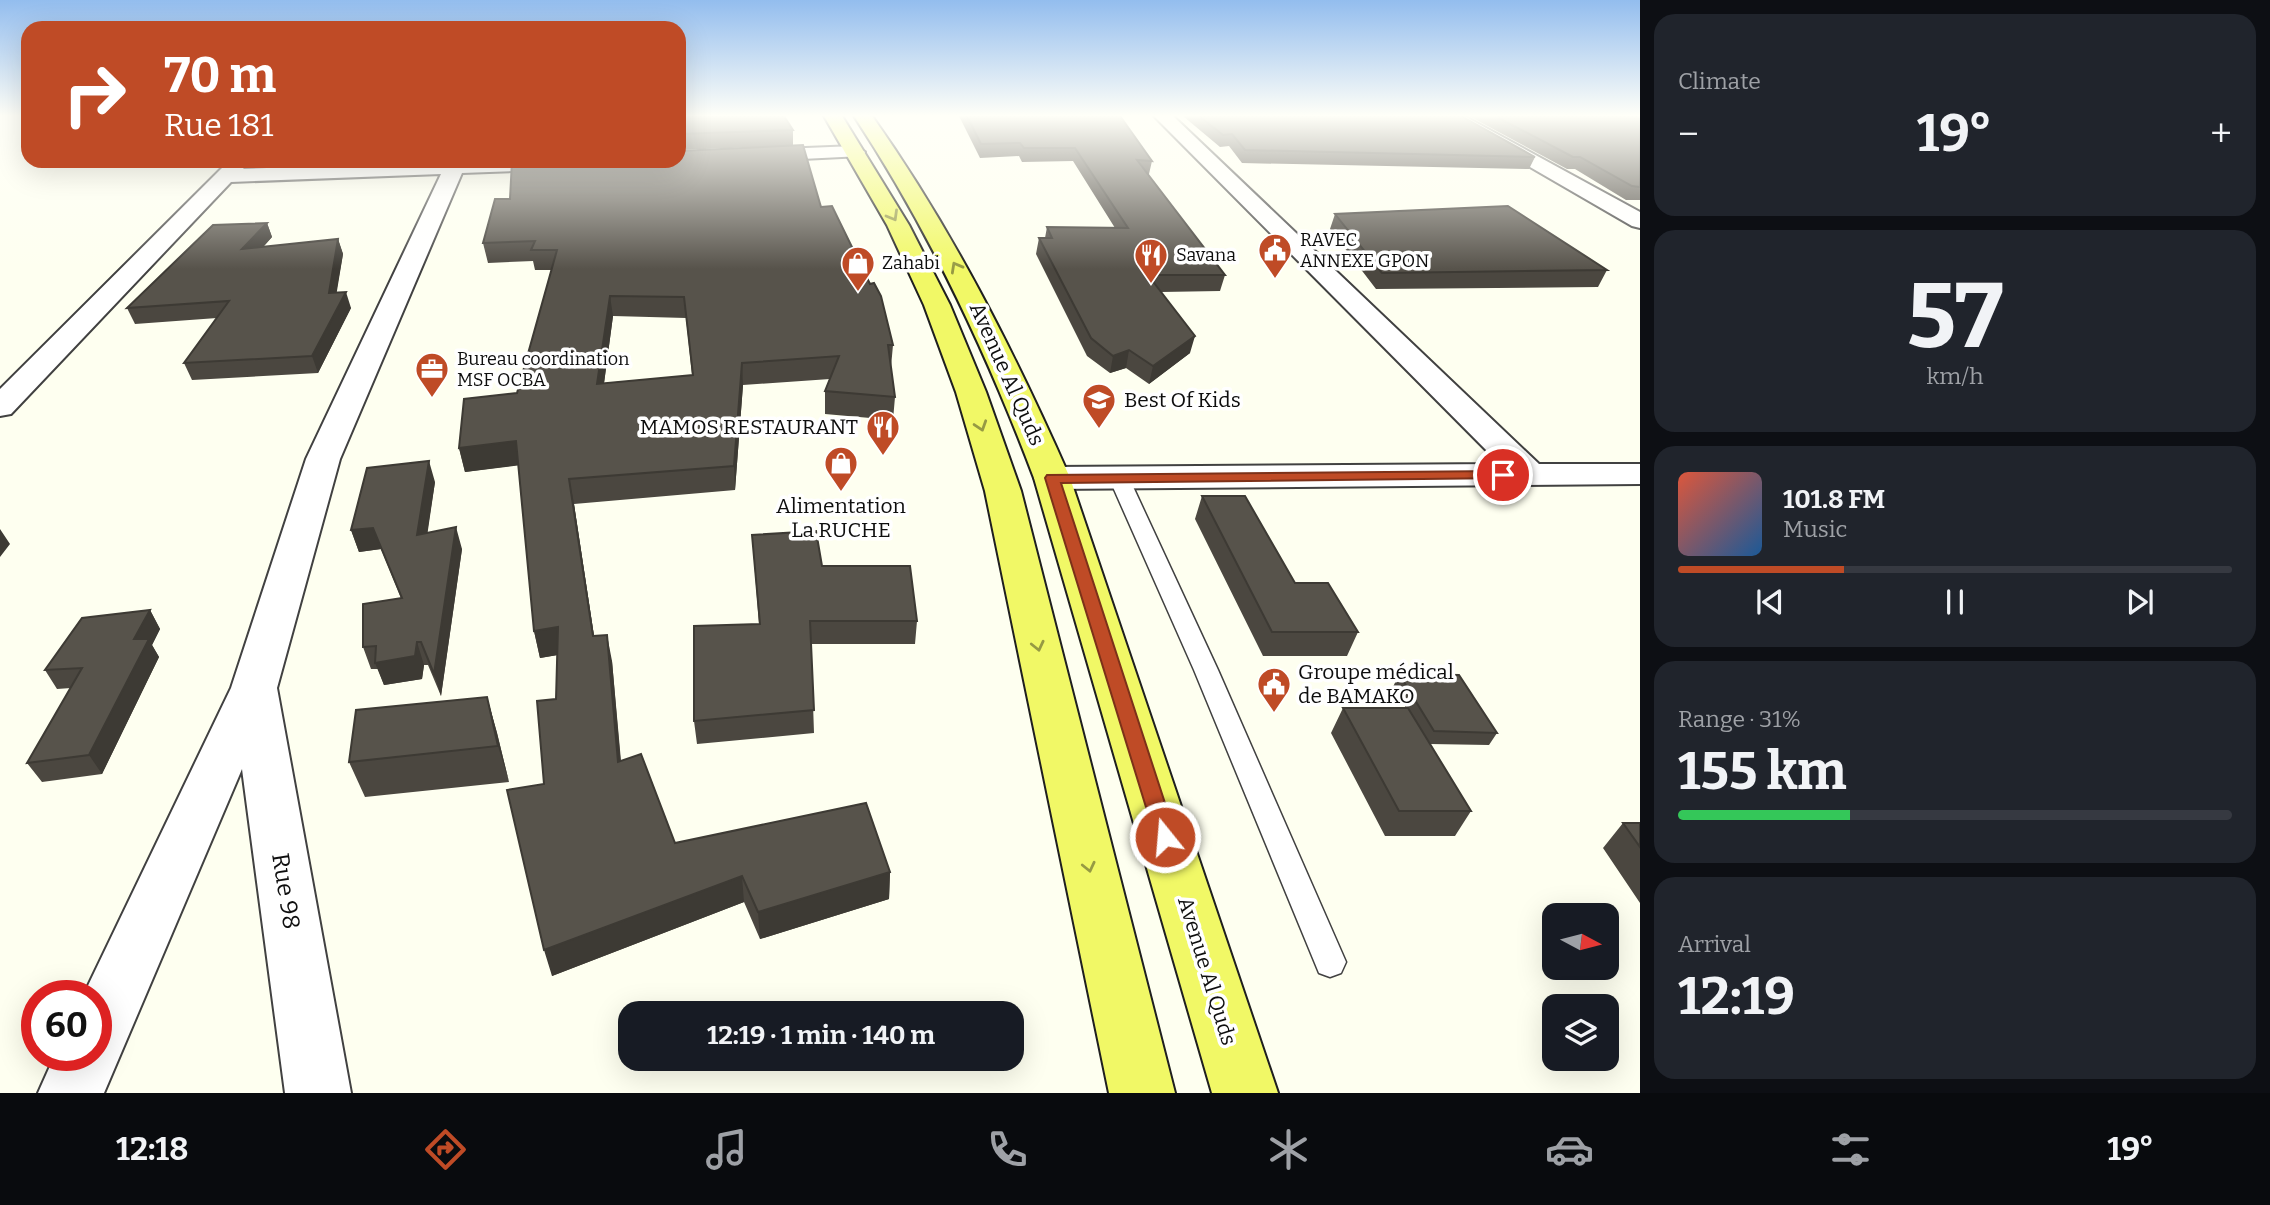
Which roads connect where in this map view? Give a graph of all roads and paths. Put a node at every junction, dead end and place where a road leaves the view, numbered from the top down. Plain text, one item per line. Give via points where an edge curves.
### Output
1 (873, 167) edge
2 (886, 167) edge
3 (1215, 167) edge
4 (1543, 167) edge
5 (232, 168) edge
6 (454, 168) edge
7 (1640, 221) edge
8 (0, 407) edge
9 (1640, 474) edge
10 (1530, 475) junction
11 (1052, 478) junction
12 (1119, 478) junction
13 (254, 688) junction
14 (1330, 962) dead end
15 (112, 1003) edge
16 (81, 1071) edge
17 (71, 1093) edge
18 (318, 1093) edge
19 (1142, 1093) edge
20 (1245, 1093) edge

1 -> 19 main road, Avenue Al Quds via 937,304 1003,491
11 -> 2 main road, Avenue Al Quds via 976,302 933,224
3 - 10 street
4 - 7 street
5 - 8 street
6 - 13 street via 323,459
9 - 10 street
10 - 12 street
11 - 12 street
11 - 20 main road, Avenue Al Quds
12 - 14 lane
13 - 15 street
13 - 18 street, Rue 98
16 - 17 street

